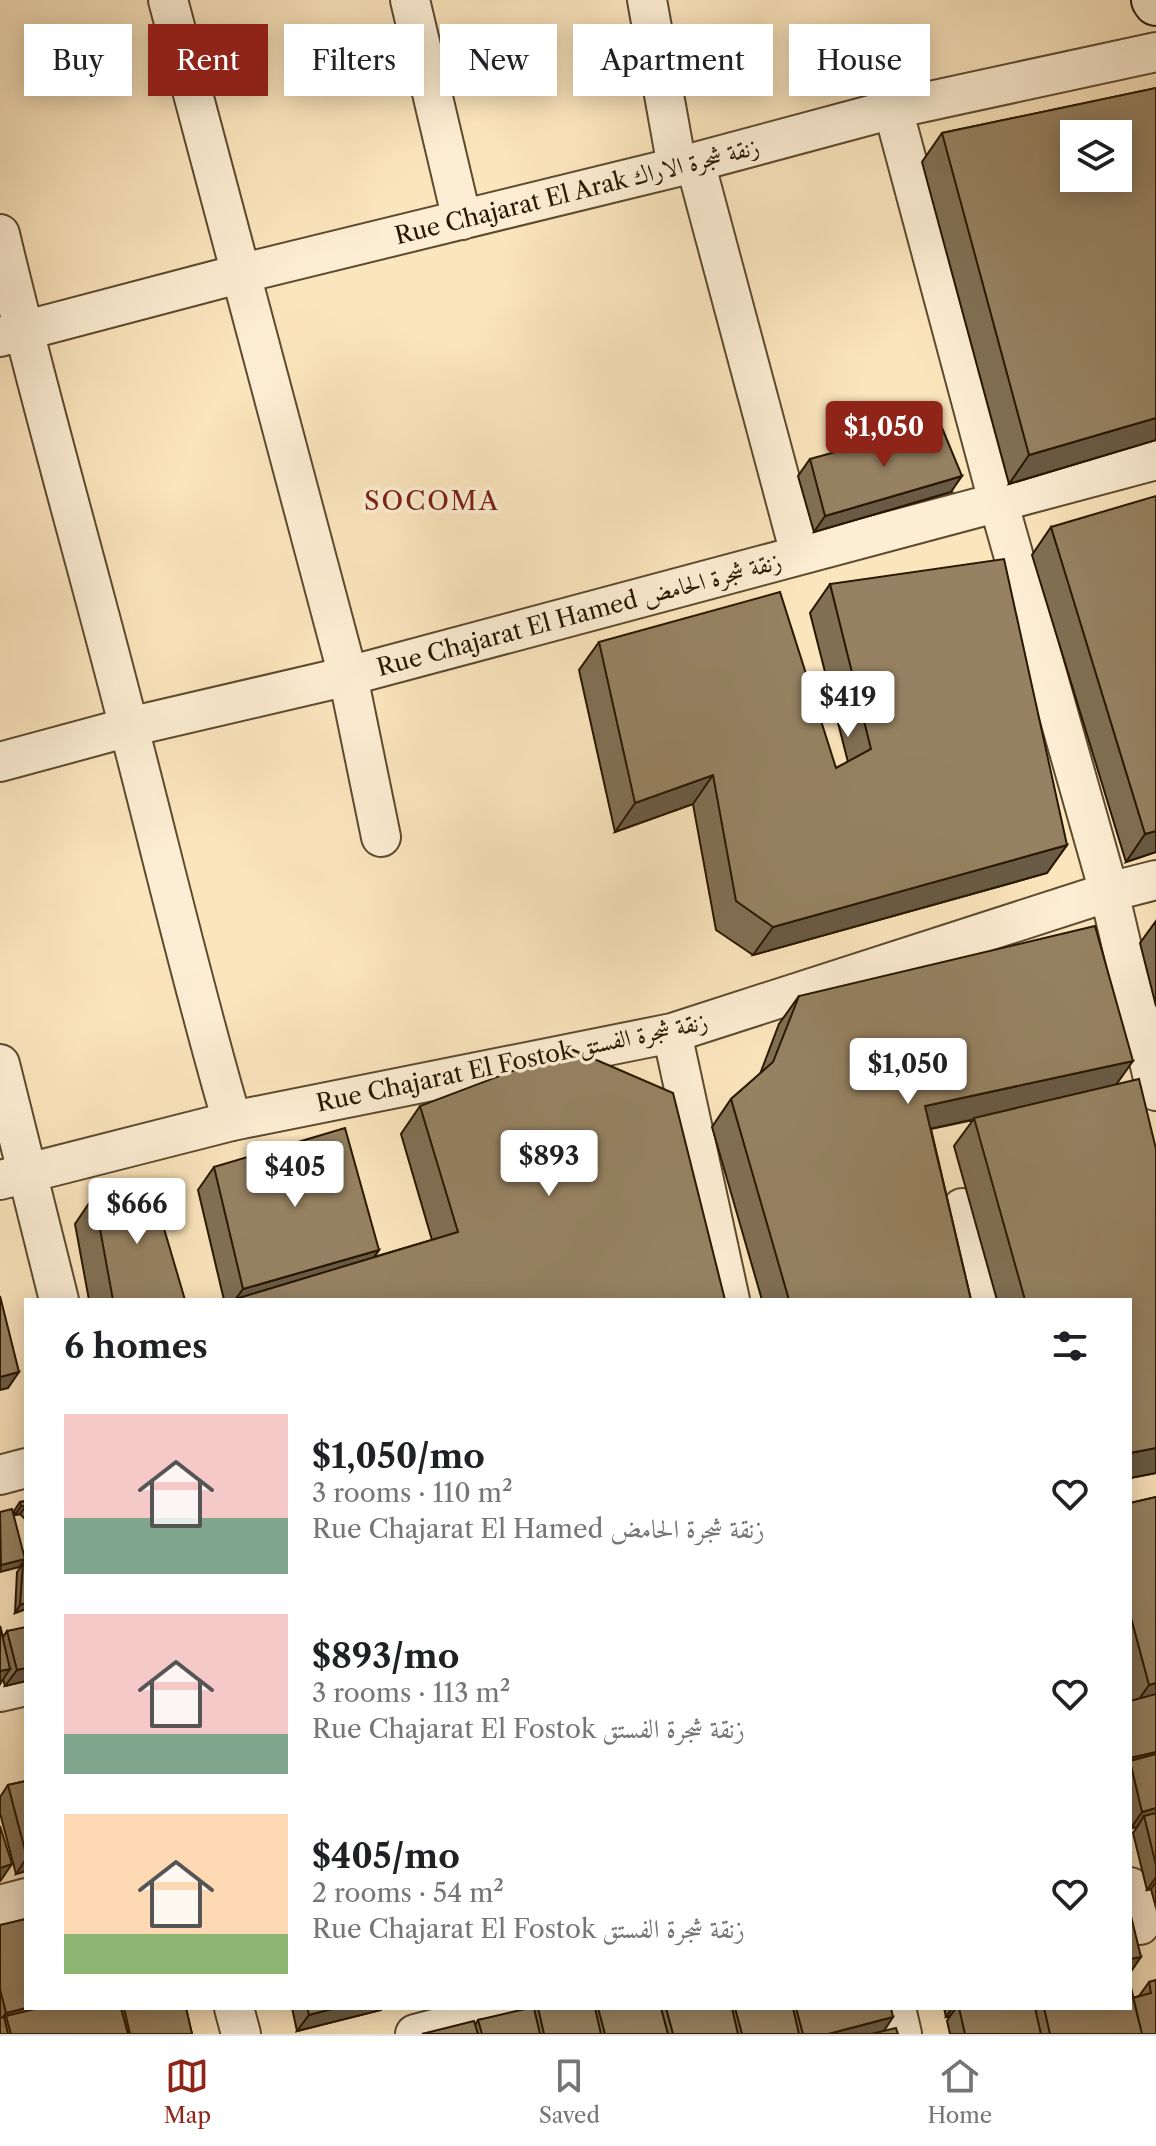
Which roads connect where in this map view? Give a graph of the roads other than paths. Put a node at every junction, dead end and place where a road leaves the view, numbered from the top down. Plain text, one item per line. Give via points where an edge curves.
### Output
1 (168, 0) edge
2 (410, 0) edge
3 (647, 0) edge
4 (1156, 52) edge
5 (893, 109) junction
6 (686, 165) junction
7 (462, 220) junction
8 (0, 234) edge
9 (239, 274) junction
10 (12, 334) edge
11 (1156, 460) edge
12 (998, 501) junction
13 (800, 554) junction
14 (348, 676) junction
15 (129, 727) junction
16 (0, 762) edge
17 (381, 837) dead end
18 (1156, 880) edge
19 (1109, 892) junction
20 (672, 1033) junction
21 (0, 1064) edge
22 (1156, 1091) edge
23 (232, 1121) junction
24 (13, 1176) edge
25 (962, 1208) dead end
26 (58, 1298) edge
27 (730, 1298) edge
28 (982, 1298) edge
29 (24, 1469) edge
30 (0, 1475) edge
31 (24, 1686) edge
32 (0, 1692) edge
33 (1132, 1895) edge
34 (24, 1899) edge
35 (0, 1905) edge
36 (1140, 1925) dead end
37 (235, 2010) edge
38 (505, 2010) edge
39 (896, 2010) edge
40 (241, 2034) edge
41 (415, 2034) edge
42 (902, 2034) edge

1 - 9 street
2 - 7 street
3 - 6 street
4 - 5 street, Rue Chajarat El Arak زنقة شجرة الاراك
5 - 6 street, Rue Chajarat El Arak زنقة شجرة الاراك
5 - 12 street
6 - 7 street, Rue Chajarat El Arak زنقة شجرة الاراك
6 - 13 street
7 - 9 street, Rue Chajarat El Arak زنقة شجرة الاراك
8 - 10 street
9 - 10 street, Rue Chajarat El Arak زنقة شجرة الاراك
9 - 14 street
10 - 15 street
11 - 12 street, Rue Chajarat El Hamed زنقة شجرة الحامض
12 - 13 street, Rue Chajarat El Hamed زنقة شجرة الحامض
12 - 19 street
13 - 14 street, Rue Chajarat El Hamed زنقة شجرة الحامض
14 - 15 street, Rue Chajarat El Hamed زنقة شجرة الحامض
14 - 17 street
15 - 16 street, Rue Chajarat El Hamed زنقة شجرة الحامض
15 - 23 street
18 - 19 street, Rue Chajarat El Fostok زنقة شجرة الفستق
19 - 20 street, Rue Chajarat El Fostok زنقة شجرة الفستق
19 - 22 street
20 - 23 street, Rue Chajarat El Fostok زنقة شجرة الفستق
20 - 27 street
21 - 24 street
23 - 24 street, Rue Chajarat El Fostok زنقة شجرة الفستق
24 - 26 street
25 - 28 street
29 - 30 street
31 - 32 street
33 - 36 street
34 - 35 street
37 - 40 street
38 - 41 street
39 - 42 street

